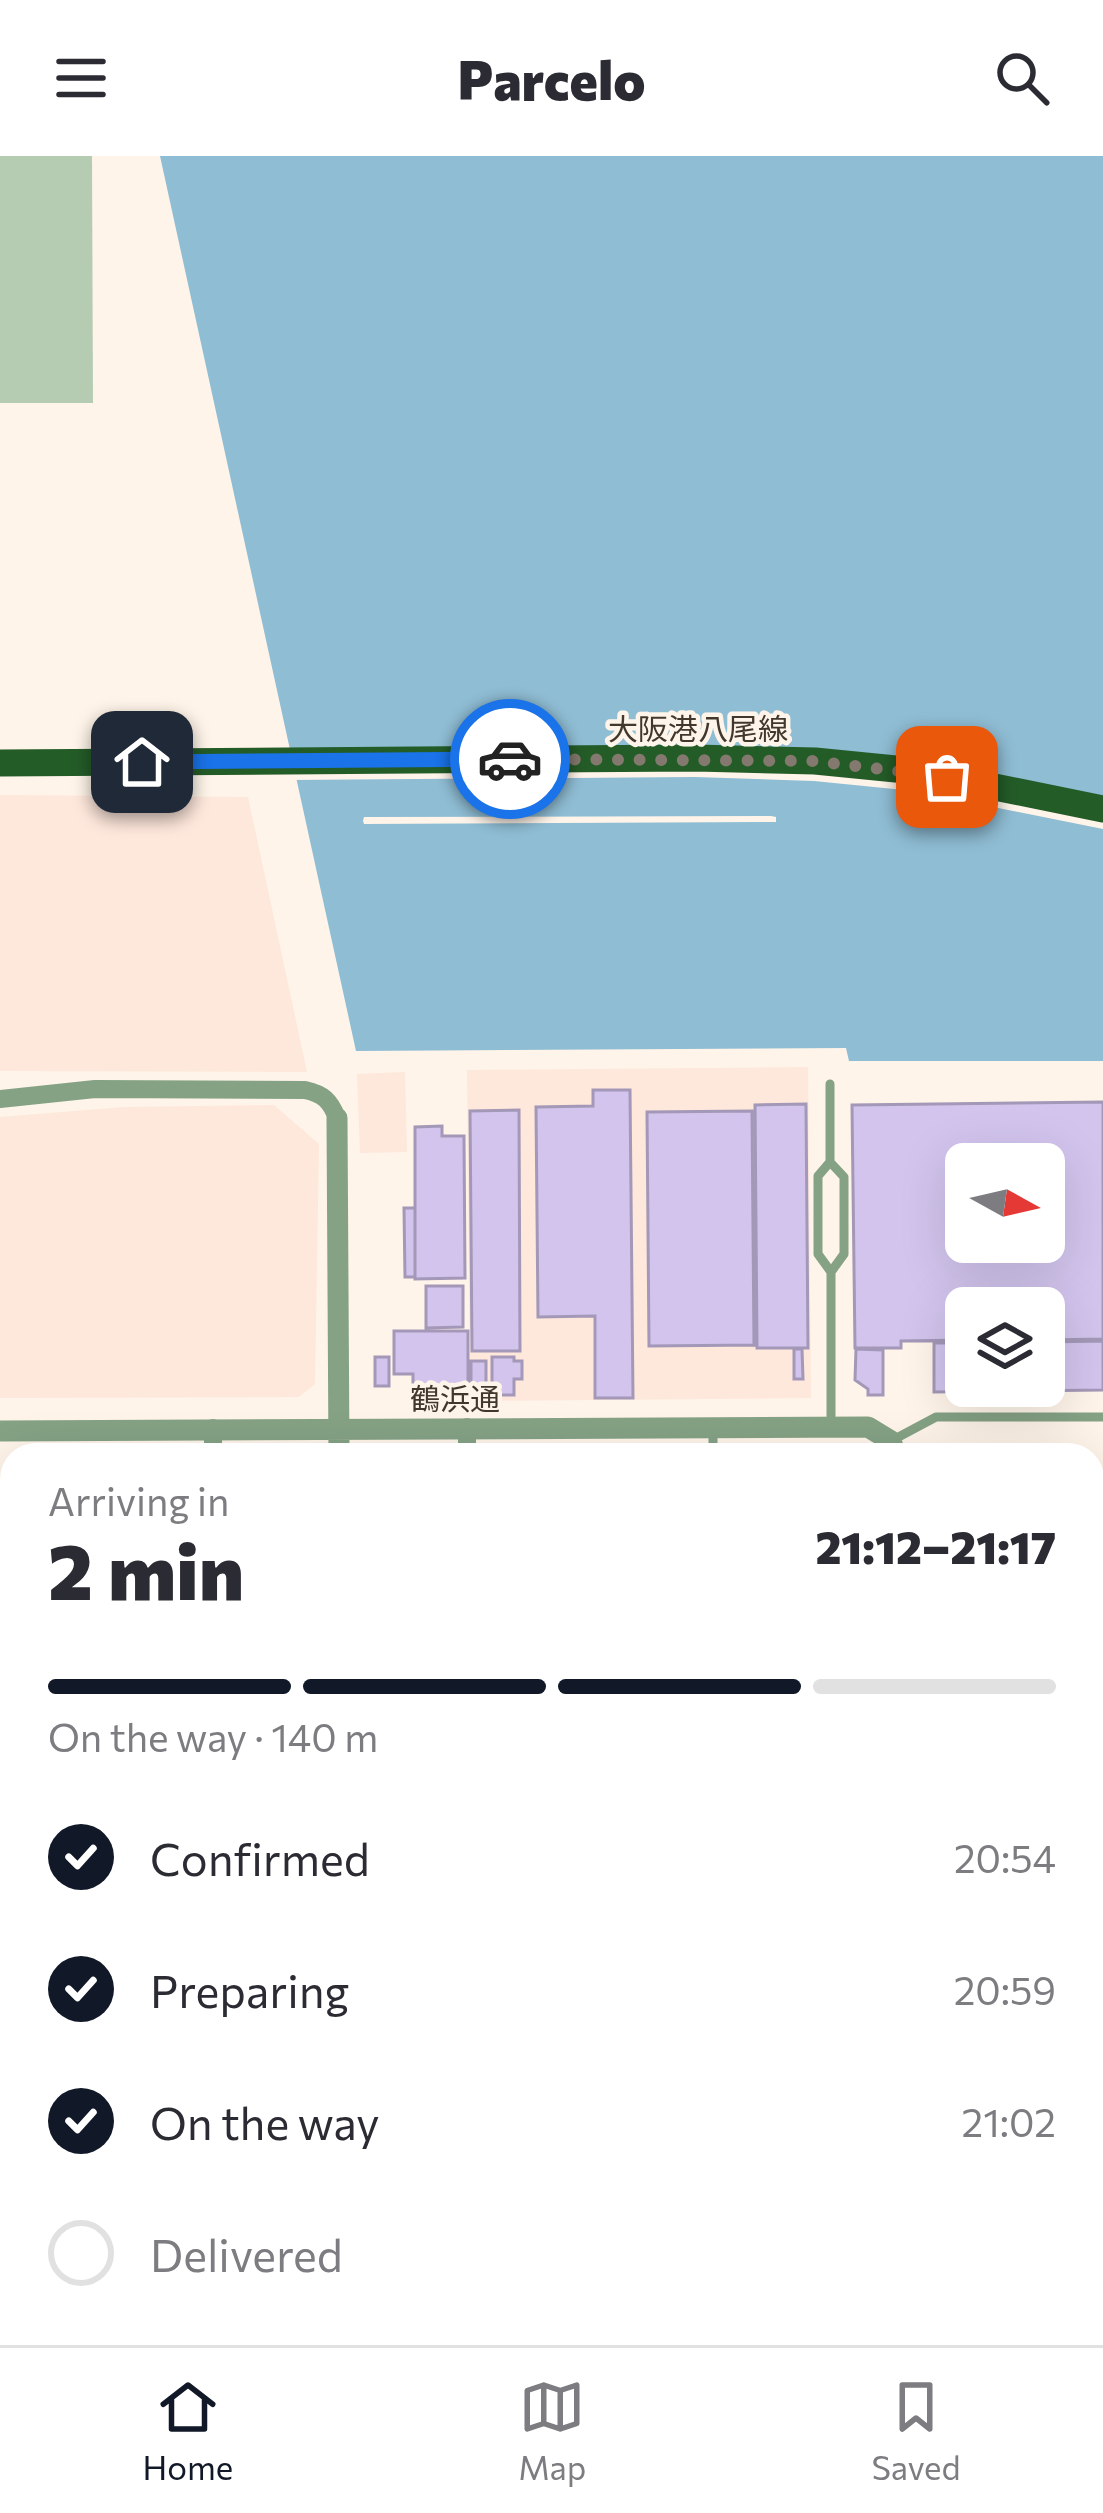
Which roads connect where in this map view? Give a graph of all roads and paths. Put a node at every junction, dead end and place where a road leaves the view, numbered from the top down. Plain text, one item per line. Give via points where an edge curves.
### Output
1 (0, 763) edge
2 (1103, 809) edge
3 (830, 1084) dead end
4 (0, 1099) edge
5 (337, 1118) joint
6 (830, 1162) junction
7 (831, 1272) junction
8 (1103, 1417) edge
9 (338, 1426) junction
10 (713, 1426) junction
11 (831, 1426) junction
12 (466, 1427) junction
13 (213, 1428) junction
14 (0, 1431) edge
15 (213, 1443) edge
16 (338, 1443) edge
17 (467, 1443) edge
18 (713, 1443) edge
19 (888, 1443) edge
20 (901, 1443) edge

1 - 2 main road, 大阪港八尾線 via 814,761 916,771
3 - 6 lane
4 - 5 street via 95,1089 305,1090 331,1102
5 - 9 street
6 - 7 lane via 818,1176 818,1254
6 - 7 lane via 844,1177 844,1254
7 - 11 lane
8 - 20 lane via 935,1417
9 - 12 street, 鶴浜通
9 - 13 street, 鶴浜通
9 - 16 street
10 - 11 street, 鶴浜通
10 - 12 street, 鶴浜通
10 - 18 lane
11 - 19 street, 鶴浜通 via 868,1427
12 - 17 street
13 - 14 street, 鶴浜通 via 102,1440
13 - 15 street

